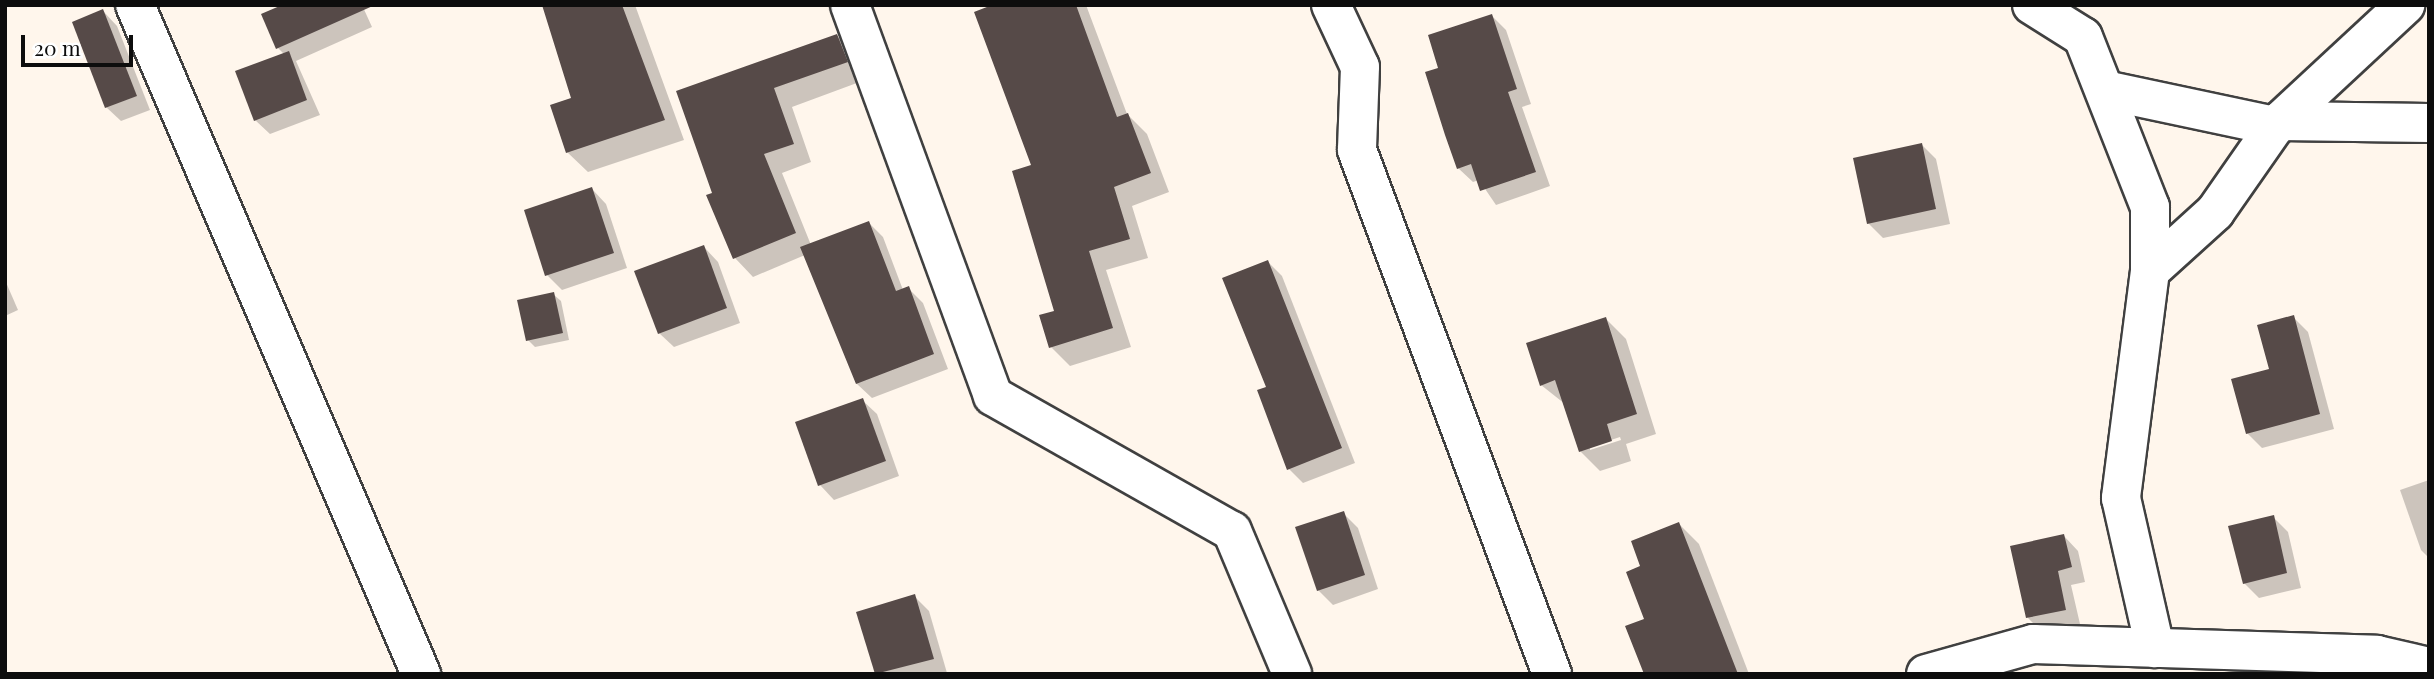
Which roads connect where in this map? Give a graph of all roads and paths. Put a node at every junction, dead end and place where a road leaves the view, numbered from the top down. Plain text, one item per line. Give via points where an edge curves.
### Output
1 (135, 5) edge
2 (850, 5) edge
3 (1331, 5) edge
4 (2032, 5) edge
5 (2405, 5) edge
6 (2105, 90) junction
7 (2429, 123) edge
8 (2277, 124) junction
9 (2150, 271) junction
10 (2155, 648) junction
11 (2429, 667) edge
12 (421, 674) edge
13 (1292, 674) edge
14 (1552, 674) edge
15 (1926, 674) edge

1 - 12 street
2 - 13 street via 993,396 1232,531
3 - 14 street via 1360,67 1357,150
4 - 6 street via 2083,37
5 - 8 street
6 - 8 street
6 - 9 street via 2150,207
7 - 8 street
8 - 9 street via 2216,212
9 - 10 street via 2121,498
10 - 11 street via 2377,655
10 - 15 street via 2033,644

